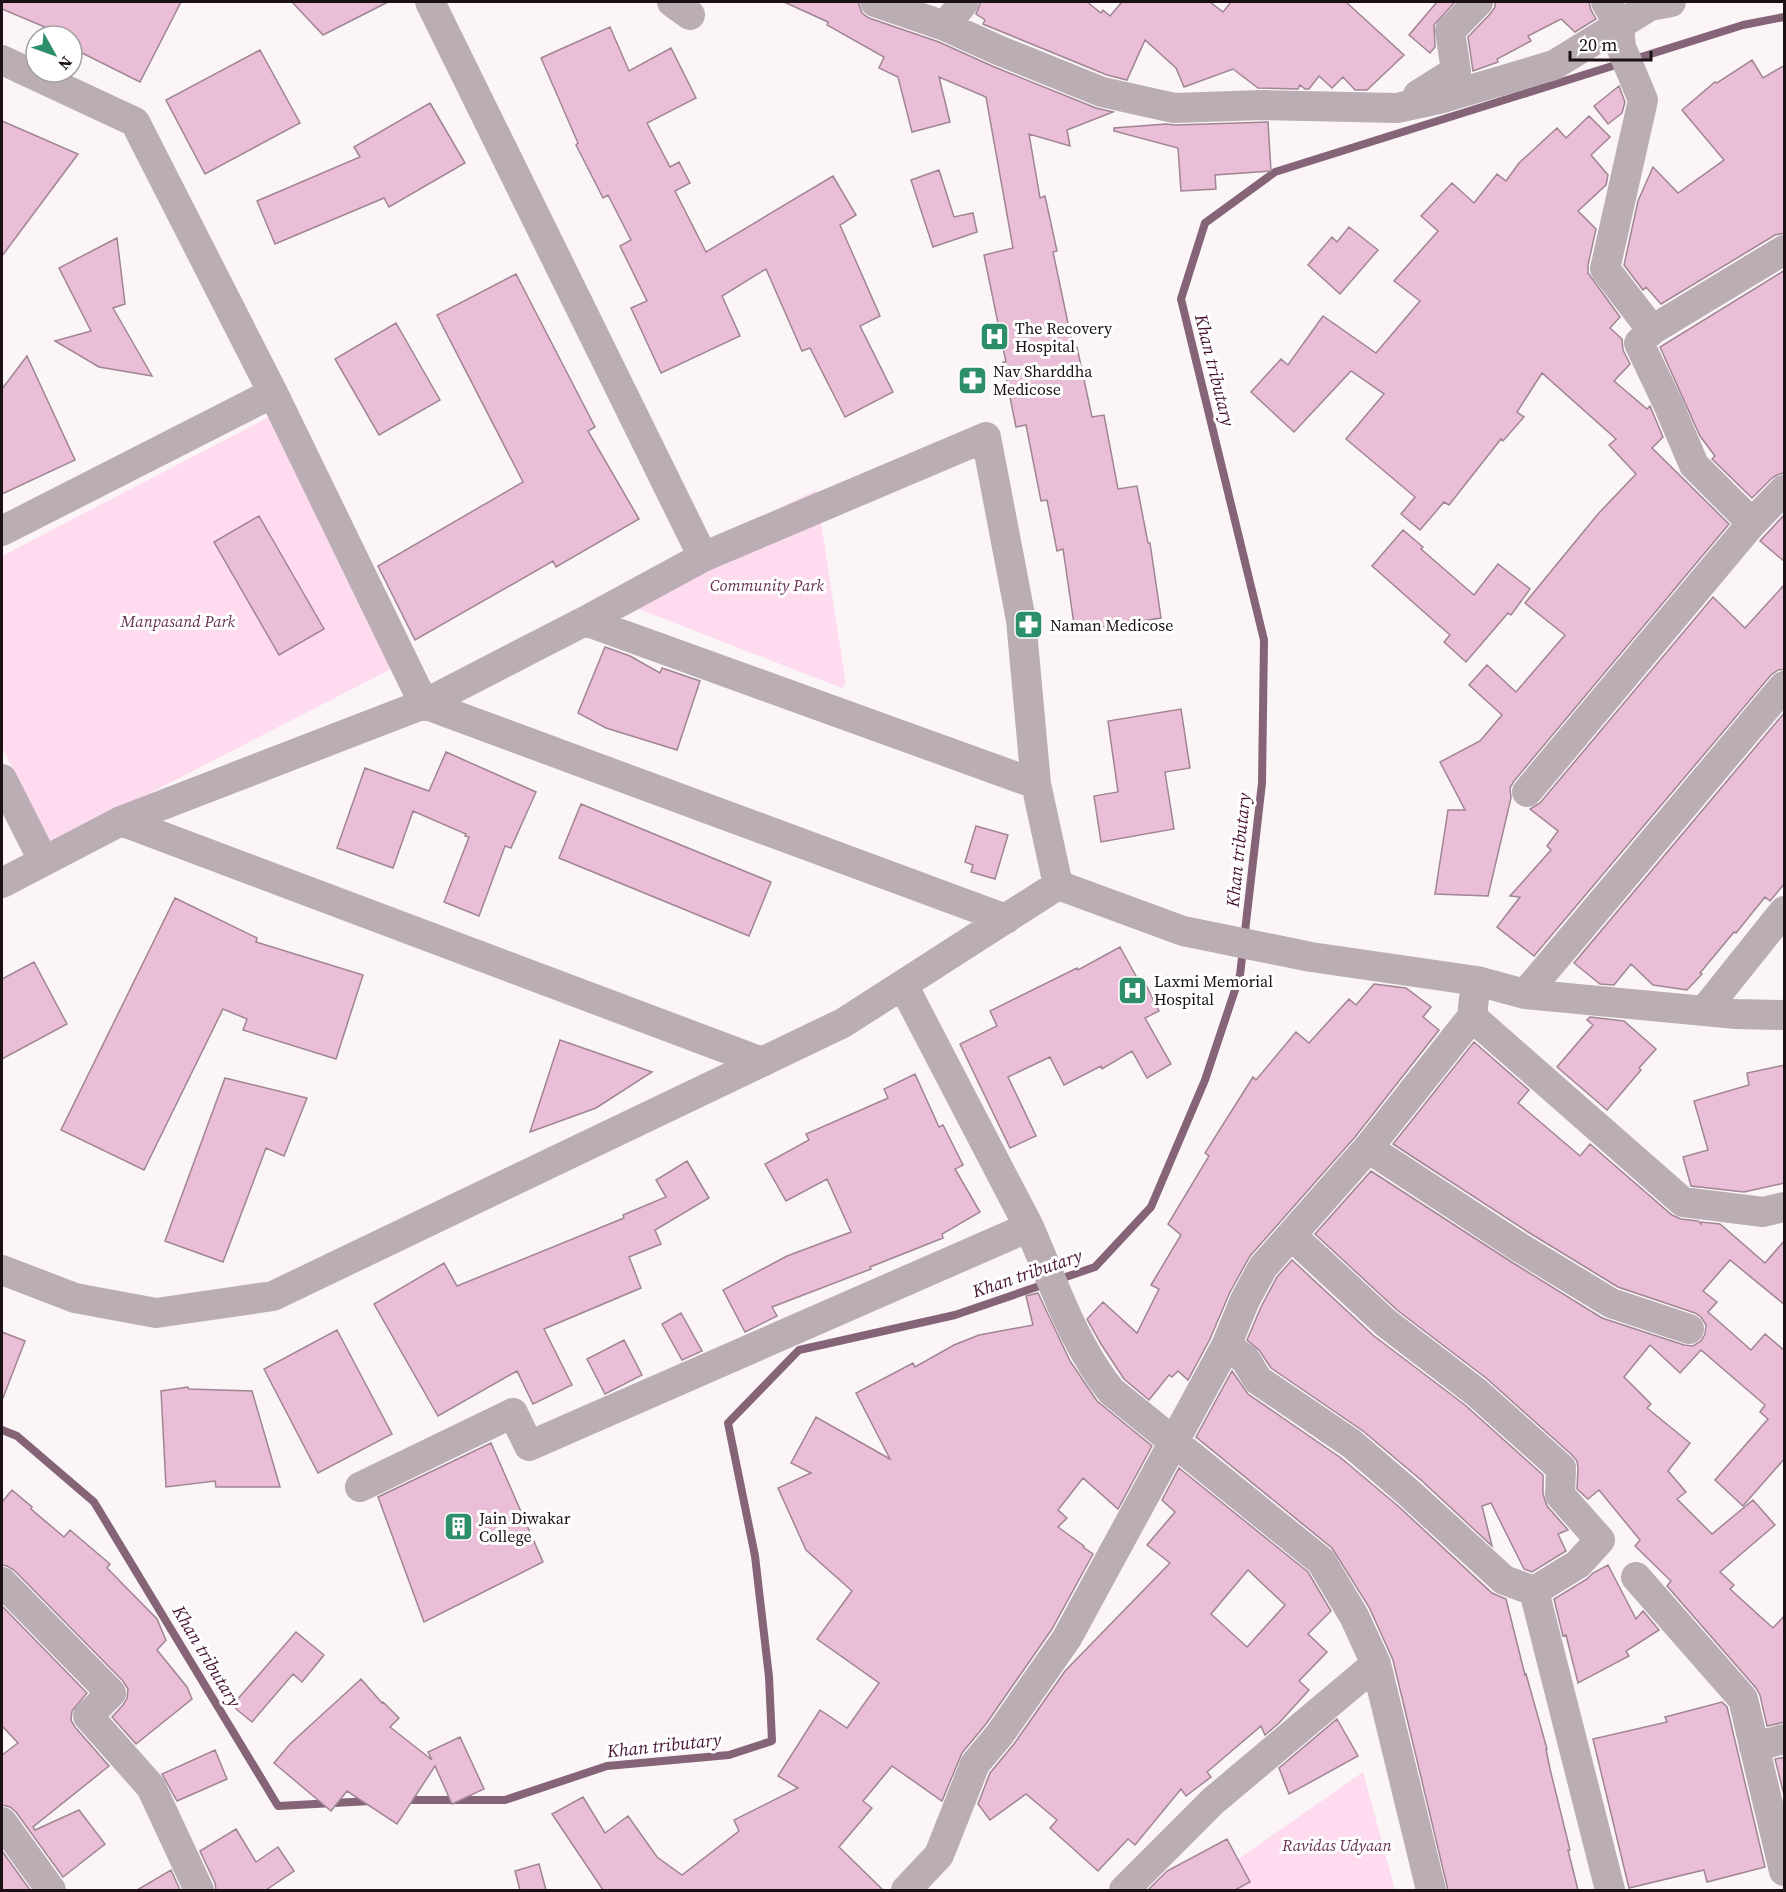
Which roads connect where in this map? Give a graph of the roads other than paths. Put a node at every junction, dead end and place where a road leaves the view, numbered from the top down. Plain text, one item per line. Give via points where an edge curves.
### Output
1 (430, 2) edge
2 (876, 2) edge
3 (964, 2) edge
4 (1478, 2) edge
5 (1671, 2) edge
6 (1615, 24) edge
7 (945, 26) junction
8 (2, 60) edge
9 (1397, 108) junction
10 (1785, 250) edge
11 (1652, 330) junction
12 (273, 393) junction
13 (1785, 490) edge
14 (1752, 523) junction
15 (2, 531) edge
16 (703, 557) junction
17 (585, 621) junction
18 (1785, 686) edge
19 (424, 704) junction
20 (2, 778) edge
21 (1035, 784) junction
22 (1527, 792) dead end
23 (121, 821) junction
24 (43, 860) junction
25 (2, 883) edge
26 (1058, 885) junction
27 (1785, 911) edge
28 (1006, 919) junction
29 (1477, 981) junction
30 (903, 985) junction
31 (1525, 994) junction
32 (1704, 1011) junction
33 (1785, 1015) edge
34 (1472, 1017) junction
35 (762, 1062) junction
36 (1368, 1148) junction
37 (1785, 1207) edge
38 (1292, 1236) junction
39 (1033, 1237) junction
40 (2, 1270) edge
41 (1689, 1329) dead end
42 (1226, 1346) junction
43 (1174, 1443) junction
44 (360, 1486) dead end
45 (1636, 1577) dead end
46 (2, 1582) edge
47 (1534, 1591) junction
48 (1376, 1664) junction
49 (1785, 1739) edge
50 (1754, 1747) junction
51 (2, 1822) edge
52 (1785, 1871) edge
53 (51, 1890) edge
54 (200, 1890) edge
55 (906, 1890) edge
56 (1124, 1890) edge
57 (1431, 1890) edge
58 (1610, 1890) edge

1 - 16 street
2 - 7 street
3 - 7 street
4 - 9 street via 1450,31 1456,71
5 - 6 street via 1650,6
6 - 9 street via 1554,65
6 - 11 street via 1643,100 1605,269
7 - 9 street via 1102,92 1174,108
8 - 12 street via 135,122
10 - 11 street
11 - 14 street via 1639,343 1694,465
12 - 15 street
12 - 19 street
13 - 14 street
14 - 22 street
16 - 17 street
16 - 21 street via 986,437 1021,620
17 - 19 street
17 - 21 street
18 - 31 street
19 - 23 street
19 - 28 street
20 - 24 street
21 - 26 street
23 - 24 street
23 - 35 street
24 - 25 street
26 - 28 street
26 - 29 street via 1182,932 1311,957
27 - 32 street
28 - 30 street
29 - 31 street
29 - 34 street
30 - 35 street via 843,1023
30 - 39 street
31 - 32 street
32 - 33 street
34 - 36 street
34 - 37 street via 1683,1202 1763,1212
35 - 40 street via 273,1296 156,1313 75,1298
36 - 38 street
36 - 41 street via 1611,1303
38 - 42 street via 1263,1267
38 - 47 street via 1386,1323 1476,1392 1561,1468 1560,1495 1600,1540 1578,1564
39 - 43 street via 1097,1374 1111,1391
39 - 44 street via 529,1446 513,1413
42 - 43 street
42 - 47 street via 1245,1359 1258,1380 1352,1444 1504,1580
43 - 48 street via 1321,1561 1354,1616
43 - 55 street via 1067,1638 975,1764 939,1855
45 - 50 street via 1743,1699
46 - 54 street via 111,1693 88,1716 151,1787
47 - 58 street
48 - 56 street via 1213,1801
48 - 57 street
49 - 50 street
50 - 52 street
51 - 53 street

